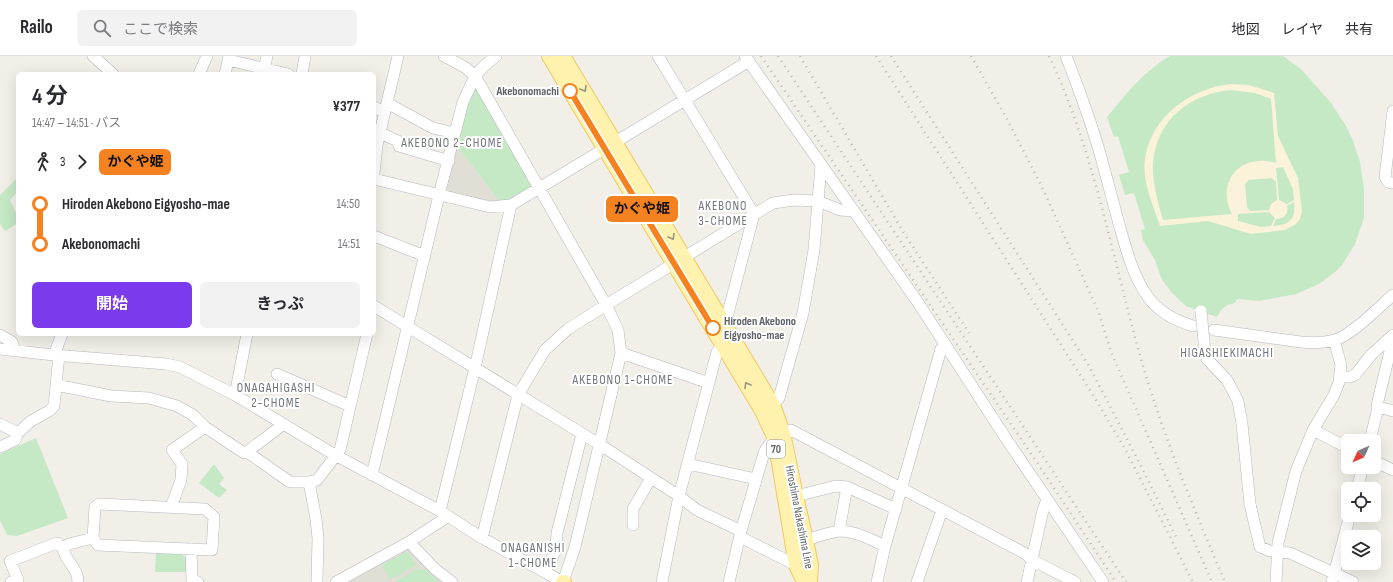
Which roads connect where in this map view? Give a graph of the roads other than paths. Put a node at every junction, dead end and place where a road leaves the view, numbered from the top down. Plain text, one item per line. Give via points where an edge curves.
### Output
1 (93, 56) edge
2 (207, 56) edge
3 (267, 56) edge
4 (305, 56) edge
5 (398, 56) edge
6 (444, 56) edge
7 (496, 56) edge
8 (549, 56) edge
9 (564, 56) edge
10 (658, 56) edge
11 (1066, 56) edge
12 (228, 58) edge
13 (747, 58) edge
14 (264, 71) edge
15 (111, 72) edge
16 (200, 72) edge
17 (225, 72) edge
18 (302, 72) edge
19 (475, 76) junction
20 (684, 100) junction
21 (376, 107) edge
22 (386, 108) junction
23 (1393, 111) edge
24 (380, 133) junction
25 (455, 133) junction
26 (611, 145) junction
27 (376, 160) edge
28 (449, 161) junction
29 (821, 165) junction
30 (376, 179) edge
31 (1393, 183) edge
32 (539, 188) junction
33 (439, 194) junction
34 (818, 201) junction
35 (510, 205) junction
36 (853, 211) junction
37 (754, 214) junction
38 (376, 237) edge
39 (425, 256) junction
40 (680, 260) junction
41 (1393, 295) edge
42 (606, 304) junction
43 (376, 307) edge
44 (1201, 311) dead end
45 (721, 318) junction
46 (1194, 326) dead end
47 (407, 327) junction
48 (1214, 330) dead end
49 (0, 335) edge
50 (1393, 335) edge
51 (62, 336) edge
52 (247, 336) edge
53 (367, 336) edge
54 (1393, 339) edge
55 (1334, 340) junction
56 (724, 345) junction
57 (946, 346) junction
58 (0, 349) edge
59 (15, 350) junction
60 (621, 353) junction
61 (57, 355) junction
62 (475, 368) junction
63 (277, 374) dead end
64 (1340, 377) junction
65 (709, 383) junction
66 (56, 385) junction
67 (235, 395) junction
68 (518, 395) junction
69 (350, 406) junction
70 (1378, 407) junction
71 (767, 408) junction
72 (1393, 411) edge
73 (0, 424) edge
74 (283, 424) junction
75 (205, 428) junction
76 (1313, 430) junction
77 (18, 433) junction
78 (582, 434) junction
79 (1372, 434) edge
80 (779, 436) junction
81 (599, 444) junction
82 (1341, 444) edge
83 (0, 447) edge
84 (247, 452) junction
85 (335, 455) junction
86 (688, 464) junction
87 (1381, 464) edge
88 (1393, 470) edge
89 (372, 475) junction
90 (651, 478) junction
91 (756, 479) junction
92 (309, 482) junction
93 (847, 487) junction
94 (902, 489) junction
95 (679, 496) junction
96 (796, 496) junction
97 (1047, 500) junction
98 (171, 507) junction
99 (896, 509) junction
100 (942, 510) junction
101 (444, 514) junction
102 (1348, 522) edge
103 (633, 525) dead end
104 (839, 531) junction
105 (740, 534) junction
106 (92, 538) junction
107 (482, 538) junction
108 (806, 540) junction
109 (409, 542) junction
110 (885, 546) junction
111 (63, 548) junction
112 (191, 549) junction
113 (1273, 551) junction
114 (1032, 560) junction
115 (796, 565) junction
116 (545, 572) junction
117 (1334, 578) edge
118 (11, 582) edge
119 (78, 582) edge
120 (198, 582) edge
121 (317, 582) edge
122 (336, 582) edge
123 (452, 582) edge
124 (563, 582) edge
125 (662, 582) edge
126 (728, 582) edge
127 (804, 582) edge
128 (810, 582) edge
129 (877, 582) edge
130 (917, 582) edge
131 (1027, 582) edge
132 (1075, 582) edge
133 (1103, 582) edge
134 (1276, 582) edge
135 (1353, 582) edge

1 - 15 street
2 - 16 street
3 - 14 street
4 - 18 street
5 - 22 street
6 - 19 street
7 - 19 street
8 - 26 main road, Hiroshima Nakashima Line / 70
9 -> 26 main road, Hiroshima Nakashima Line / 70
10 - 20 street
11 - 46 street via 1082,96 1125,246 1142,288 1155,306 1177,320
12 - 14 street
12 - 17 street
13 - 20 street
13 - 29 street
19 - 25 street via 463,102
19 - 32 street
20 - 26 street
20 - 37 street
21 - 22 street
22 - 24 street
22 - 25 street via 433,128
23 - 31 street via 1385,177 1388,182
24 - 27 street
24 - 28 street via 398,141 399,146
25 - 28 street
26 - 32 street
26 - 40 main road, Hiroshima Nakashima Line / 70
28 - 33 street
29 - 34 street
29 - 36 street
30 - 33 street
32 - 35 street
32 - 42 street
33 - 35 street via 490,207
33 - 39 street
34 - 36 street via 840,210
34 - 37 street via 794,200 773,203
34 - 71 street via 814,250 803,313 779,398
35 - 62 street
36 - 57 street
37 - 40 street
37 - 45 street via 728,313
38 - 39 street
39 - 47 street
40 - 42 street
40 - 45 main road, Hiroshima Nakashima Line / 70
40 - 56 main road, Hiroshima Nakashima Line / 70
41 - 55 street via 1359,325
42 - 60 street via 618,330
42 - 68 street via 568,330 545,350
43 - 47 street
44 - 113 street, bridge via 1207,359 1227,380 1238,401 1250,504 1260,547
45 - 71 main road, Hiroshima Nakashima Line / 70
47 - 62 street
47 - 89 street
48 - 55 street via 1313,343
49 - 59 street via 12,342
50 - 64 street via 1371,355 1355,375
51 - 61 street
52 - 67 street
53 - 69 street
54 - 70 street
55 - 64 street via 1341,365
56 - 65 street via 717,350
71 -> 56 main road, Hiroshima Nakashima Line / 70
57 - 94 street via 940,349
57 - 97 street
58 - 59 street
59 - 61 street
60 - 65 street
60 - 81 street
61 - 66 street
61 - 67 street via 180,367
62 - 68 street
62 - 101 street
63 - 69 street
64 - 76 street via 1336,390
65 - 86 street
66 - 75 street via 111,396 149,398 177,406 193,415
66 - 77 street via 54,406
67 - 74 street
68 - 78 street
68 - 107 street
69 - 85 street via 340,450
70 - 72 street
70 - 79 street
71 - 80 main road, Hiroshima Nakashima Line / 70
73 - 77 street
74 - 84 street
74 - 85 street
75 - 84 street via 244,453
75 - 98 street via 172,450 182,464 181,480
76 - 82 street
76 - 113 street via 1292,486
77 - 83 street via 15,440
78 - 81 street
78 - 116 street via 557,533 556,550
80 - 91 street via 766,448
80 - 94 street via 791,430
80 - 96 main road, Hiroshima Nakashima Line / 70
80 - 115 main road, Hiroshima Nakashima Line / 70
81 - 90 street
81 - 124 street via 575,547
84 - 92 street via 290,482
85 - 89 street
85 - 92 street via 317,480
86 - 91 street
86 - 95 street
87 - 88 street
89 - 101 street
90 - 95 street
90 - 103 street via 632,509
91 - 105 street
92 - 121 street via 318,538
93 - 96 street via 836,486
93 - 99 street
93 - 104 street
94 - 99 street
94 - 100 street
95 - 105 street via 697,510
95 - 125 street
96 - 108 main road, Hiroshima Nakashima Line / 70
97 - 114 street
97 - 133 street
98 - 106 street via 99,504 95,507
98 - 112 street via 205,509 214,517 212,550
99 - 110 street
100 - 114 street via 1026,554
100 - 130 street
101 - 107 street
101 - 109 street
102 - 117 street
104 - 108 street
104 - 110 street via 856,534
105 - 115 street
105 - 126 street
106 - 111 street
106 - 112 street via 98,545
107 - 116 street
108 - 128 main road, Hiroshima Nakashima Line / 70 via 811,565
109 - 122 street
109 - 123 street via 435,569
110 - 129 street
111 - 118 street via 57,543 10,561 18,580
111 - 119 street via 64,554 78,574
112 - 120 street via 192,580
113 - 117 street via 1290,553
113 - 134 street
114 - 131 street
114 - 132 street
115 - 127 main road, Hiroshima Nakashima Line / 70
116 - 124 street
117 - 135 street

